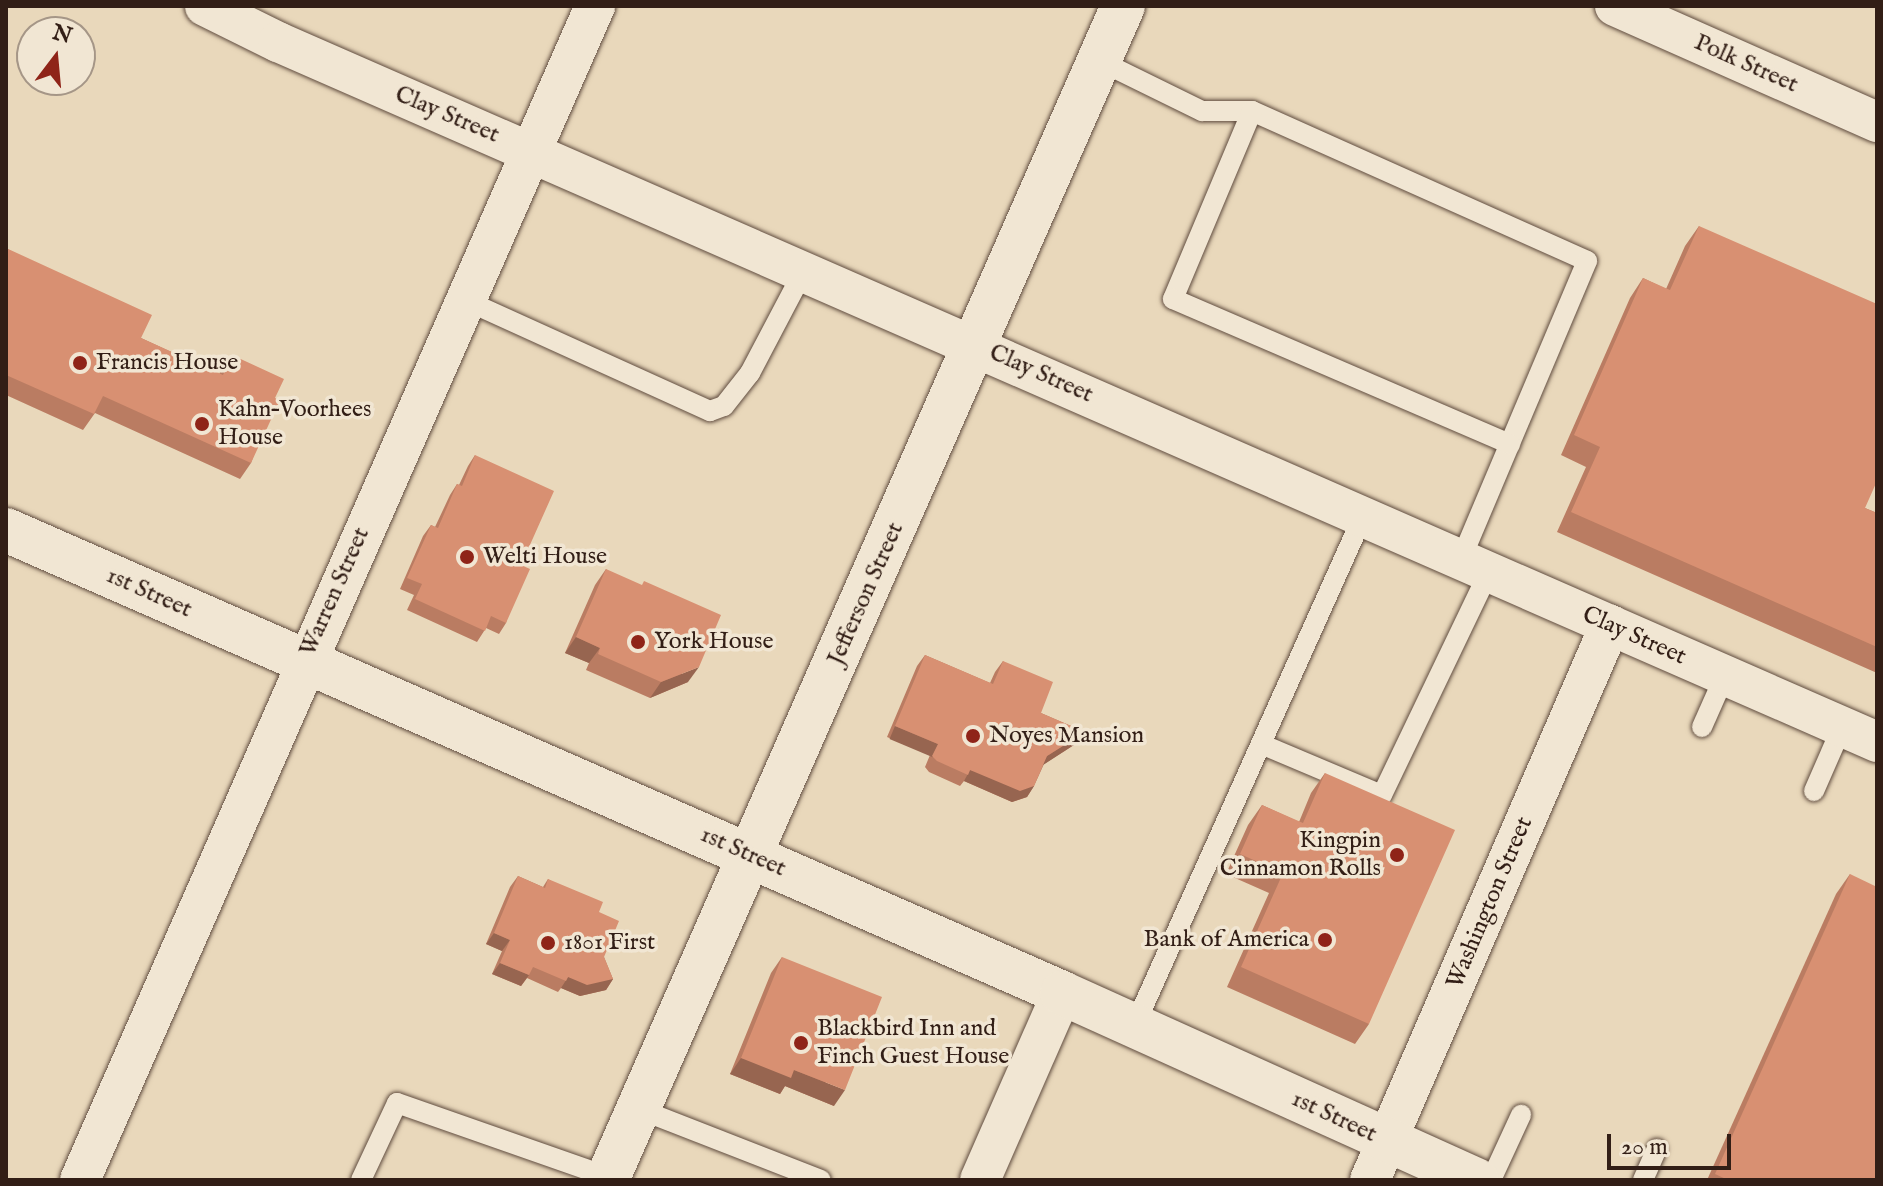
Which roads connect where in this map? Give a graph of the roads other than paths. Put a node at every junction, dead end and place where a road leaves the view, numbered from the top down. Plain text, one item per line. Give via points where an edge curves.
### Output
1 (205, 6) edge
2 (595, 6) edge
3 (1123, 6) edge
4 (1640, 11) edge
5 (252, 16) edge
6 (1100, 61) junction
7 (1252, 111) junction
8 (1877, 122) edge
9 (530, 151) junction
10 (804, 270) junction
11 (465, 300) junction
12 (976, 346) junction
13 (1510, 444) junction
14 (1363, 516) junction
15 (6, 530) edge
16 (1475, 566) junction
17 (1610, 625) junction
18 (305, 661) junction
19 (1725, 675) junction
20 (1702, 727) dead end
21 (1859, 735) edge
22 (1261, 744) junction
23 (1814, 791) dead end
24 (751, 856) junction
25 (1062, 993) junction
26 (1134, 1027) junction
27 (639, 1109) junction
28 (1521, 1115) dead end
29 (1657, 1149) dead end
30 (1378, 1161) edge
31 (608, 1178) edge
32 (80, 1180) edge
33 (361, 1180) edge
34 (821, 1180) edge
35 (980, 1180) edge
36 (1477, 1180) edge
37 (1491, 1180) edge
38 (1643, 1180) edge

1 - 5 street, Clay Street
2 - 9 street, Warren Street
3 - 6 main road, Jefferson Street
4 - 8 street, Polk Street
5 - 9 street, Clay Street
6 - 7 lane via 1202,111
6 - 12 main road, Jefferson Street
7 - 13 lane via 1587,261
7 - 13 lane via 1173,299
9 - 10 street, Clay Street
9 - 11 street, Warren Street
10 - 11 lane via 750,373 724,406 710,411
10 - 12 street, Clay Street
11 - 18 street, Warren Street
12 - 14 street, Clay Street
12 - 24 main road, Jefferson Street
13 - 16 lane
14 - 16 street, Clay Street
14 - 22 lane
15 - 18 main road, 1st Street
16 - 17 street, Clay Street
16 - 22 lane via 1382,795
17 - 19 street, Clay Street
17 - 30 street, Washington Street
18 - 24 main road, 1st Street
18 - 32 street, Warren Street
19 - 20 lane
19 - 21 street, Clay Street
21 - 23 lane
22 - 26 lane
24 - 25 main road, 1st Street
24 - 27 main road, Jefferson Street
25 - 26 main road, 1st Street
25 - 35 street
26 - 30 main road, 1st Street
27 - 31 main road, Jefferson Street
27 - 34 lane
28 - 37 lane
29 - 38 lane
30 - 36 main road, 1st Street
31 - 33 lane via 397,1103

